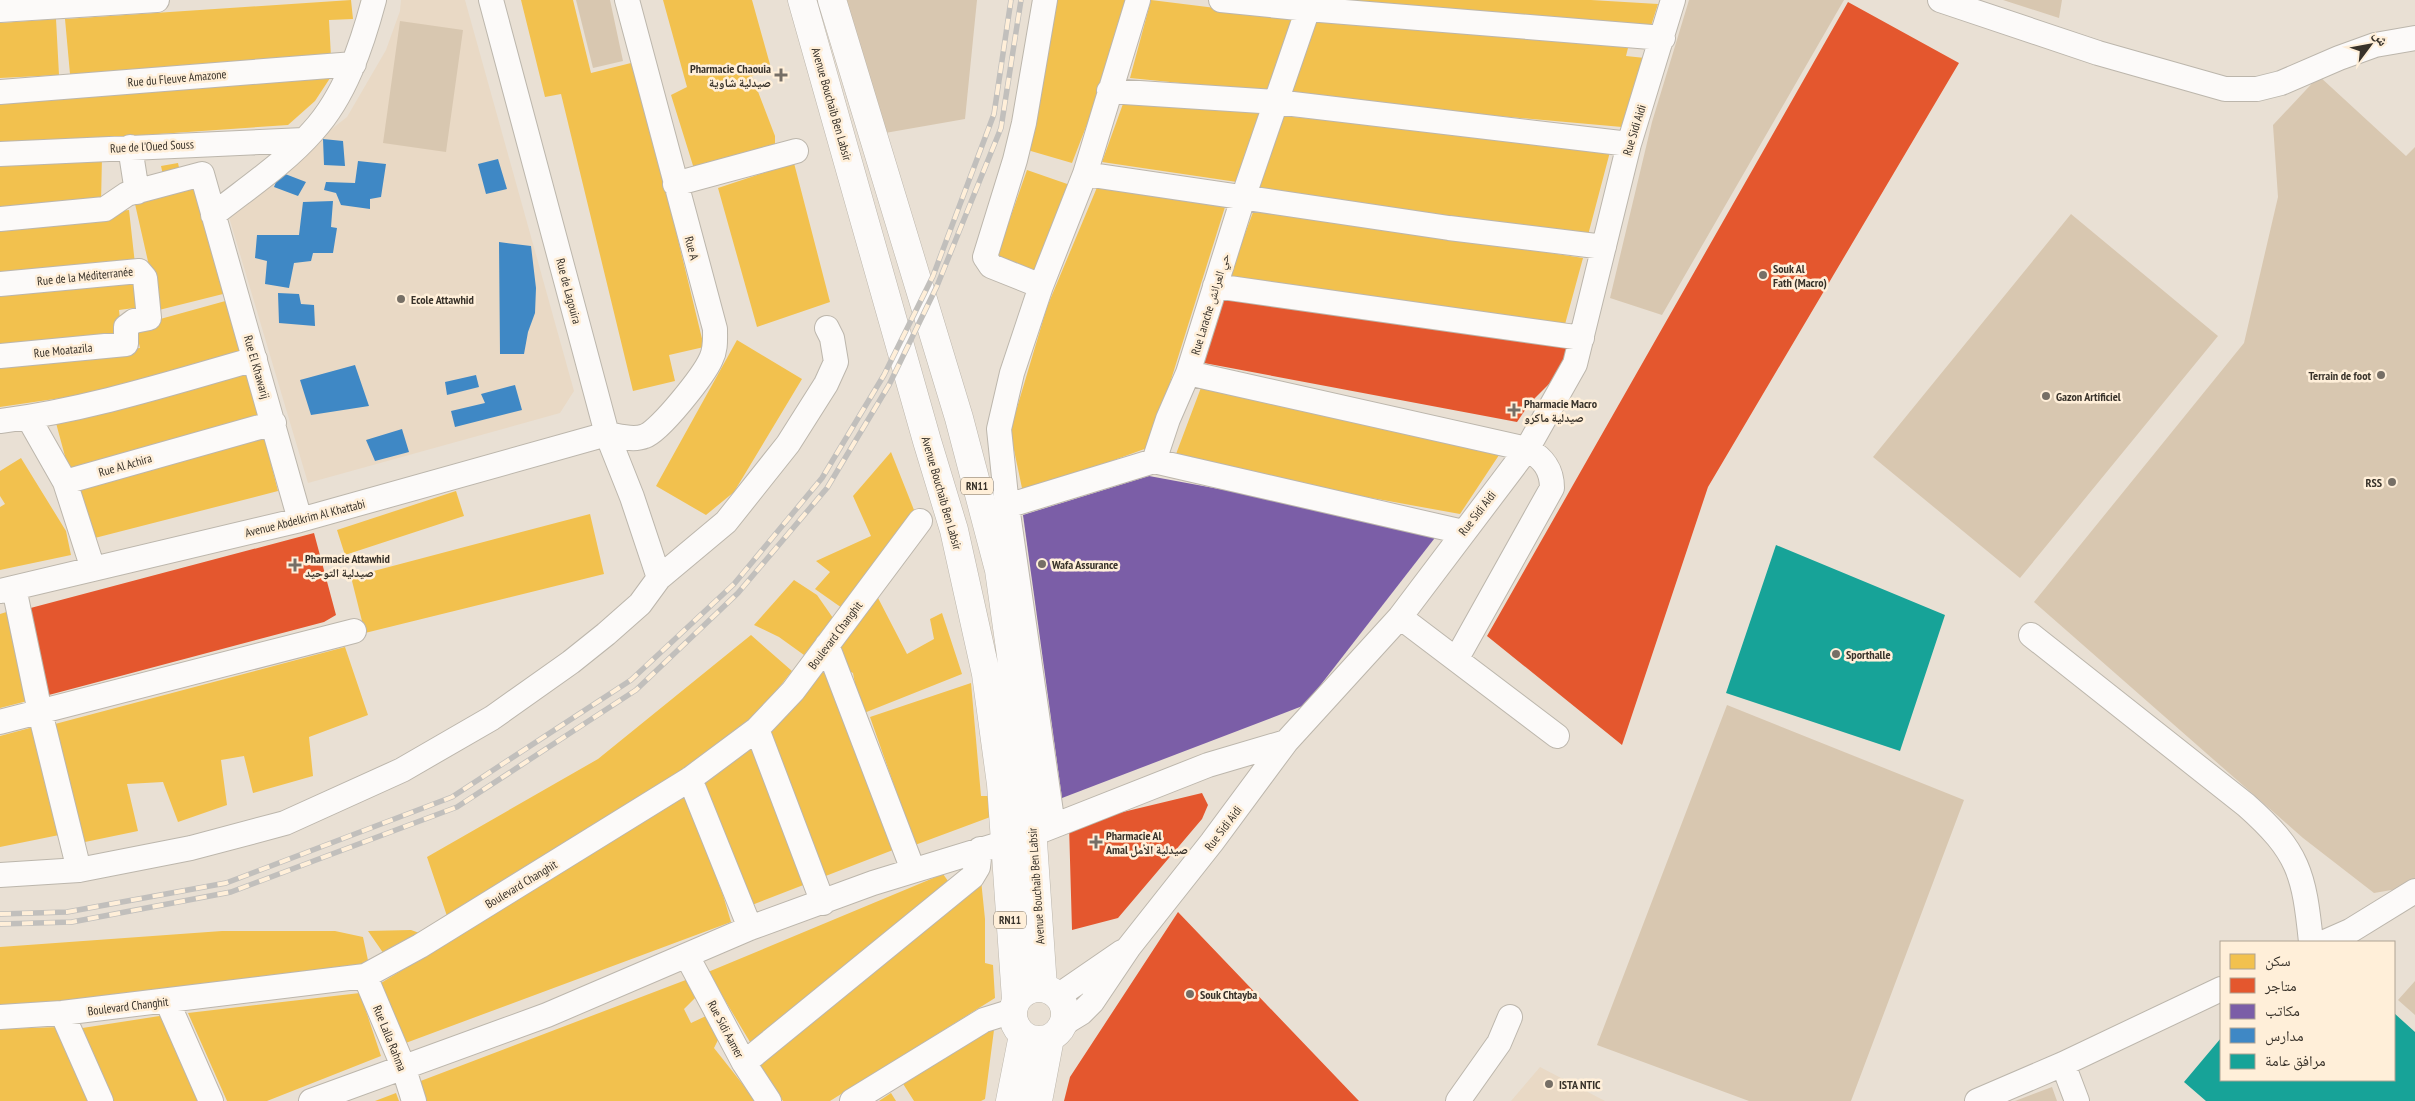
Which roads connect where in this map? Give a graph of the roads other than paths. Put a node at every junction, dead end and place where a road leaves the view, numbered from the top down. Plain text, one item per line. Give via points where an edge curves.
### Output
1 (157, 0) edge
2 (374, 0) edge
3 (491, 0) edge
4 (627, 0) edge
5 (802, 0) edge
6 (832, 0) edge
7 (1045, 0) edge
8 (1138, 0) edge
9 (1221, 0) edge
10 (1673, 0) edge
11 (1940, 0) edge
12 (120, 1) edge
13 (1310, 5) edge
14 (0, 10) edge
15 (1662, 38) junction
16 (2415, 38) edge
17 (354, 64) junction
18 (1109, 91) junction
19 (0, 92) edge
20 (1276, 102) junction
21 (304, 140) junction
22 (193, 144) junction
23 (1629, 144) junction
24 (130, 147) junction
25 (796, 151) dead end
26 (0, 154) edge
27 (202, 174) junction
28 (1085, 174) junction
29 (675, 184) junction
30 (137, 192) junction
31 (1243, 198) junction
32 (213, 215) junction
33 (0, 219) edge
34 (1604, 247) junction
35 (0, 284) edge
36 (1042, 286) junction
37 (1216, 286) junction
38 (827, 328) dead end
39 (1582, 338) junction
40 (126, 344) joint
41 (0, 356) edge
42 (255, 359) junction
43 (1188, 373) junction
44 (28, 417) junction
45 (0, 421) edge
46 (274, 423) junction
47 (607, 434) junction
48 (1527, 449) junction
49 (1154, 461) junction
50 (65, 482) junction
51 (1007, 506) junction
52 (300, 520) junction
53 (920, 520) dead end
54 (1462, 532) junction
55 (93, 569) junction
56 (660, 578) junction
57 (7, 589) edge
58 (1400, 617) junction
59 (354, 631) dead end
60 (2031, 635) dead end
61 (827, 646) junction
62 (1457, 658) junction
63 (40, 712) junction
64 (0, 722) edge
65 (757, 729) junction
66 (1557, 736) dead end
67 (1286, 742) junction
68 (690, 779) junction
69 (1043, 829) junction
70 (991, 845) junction
71 (79, 870) junction
72 (913, 870) junction
73 (0, 875) edge
74 (2415, 891) edge
75 (823, 902) junction
76 (750, 928) junction
77 (2311, 941) edge
78 (2327, 941) edge
79 (1129, 947) junction
80 (687, 956) junction
81 (365, 976) junction
82 (2220, 989) edge
83 (1050, 992) junction
84 (167, 1001) junction
85 (62, 1013) junction
86 (1017, 1015) junction
87 (0, 1017) edge
88 (1510, 1017) dead end
89 (1057, 1031) junction
90 (744, 1063) junction
91 (2063, 1064) junction
92 (402, 1066) junction
93 (101, 1101) edge
94 (211, 1101) edge
95 (311, 1101) edge
96 (414, 1101) edge
97 (769, 1101) edge
98 (852, 1101) edge
99 (1010, 1101) edge
100 (1038, 1101) edge
101 (1458, 1101) edge
102 (1977, 1101) edge
103 (2077, 1101) edge

1 - 12 street
2 - 17 street
3 - 47 street, Rue de Lagouira
4 - 29 street, Rue A
5 - 70 main road, Avenue Bouchaib Ben Labsir / RN11 via 954,530 986,674 1000,784
6 - 69 main road, Avenue Bouchaib Ben Labsir / RN11 via 959,418 999,570 1028,784
7 - 36 street via 1024,123 985,257 991,266
8 - 18 street
9 - 13 street
10 - 15 street, Rue Sidi Aidi
11 - 16 street via 2098,52 2225,89 2280,83 2375,45
12 - 14 street
13 - 15 street
13 - 20 street, Rue Larache حي العرائش
15 - 23 street, Rue Sidi Aidi
17 - 19 street, Rue du Fleuve Amazone
17 - 21 street via 322,120
18 - 20 street
18 - 28 street
20 - 23 street
20 - 31 street, Rue Larache حي العرائش
21 - 22 street, Rue de l'Oued Souss
21 - 32 street
22 - 24 street, Rue de l'Oued Souss
22 - 27 street, Rue El Khawarij
23 - 34 street, Rue Sidi Aidi
24 - 26 street, Rue de l'Oued Souss
24 - 30 street
25 - 29 street
27 - 30 street
27 - 32 street, Rue El Khawarij
28 - 31 street
28 - 36 street
29 - 47 street, Rue A via 714,329 715,347 711,361 655,431 644,437 629,438
30 - 33 street via 123,196 105,210
31 - 34 street
31 - 37 street, Rue Larache حي العرائش
32 - 42 street, Rue El Khawarij
34 - 39 street, Rue Sidi Aidi
35 - 40 street, Rue de la Méditerranée via 139,271 145,278 149,318 126,326
36 - 51 street via 1012,373 999,429
37 - 39 street
37 - 43 street, Rue Larache حي العرائش
38 - 56 street via 836,362 788,444 726,522
39 - 48 street, Rue Sidi Aidi via 1575,364
40 - 41 street, Rue Moatazila
42 - 44 street via 116,398
42 - 46 street, Rue El Khawarij
43 - 48 street
43 - 49 street, Rue Larache حي العرائش
44 - 45 street
44 - 50 street
46 - 50 street, Rue Al Achira
46 - 52 street, Rue El Khawarij
47 - 52 street, Avenue Abdelkrim Al Khattabi
47 - 56 street, Rue de Lagouira
48 - 54 street, Rue Sidi Aidi
48 - 62 street via 1546,464 1552,475 1552,488
49 - 51 street
49 - 54 street
50 - 55 street
51 - 69 street
52 - 55 street, Avenue Abdelkrim Al Khattabi
53 - 61 street, Boulevard Changhit
54 - 58 street, Rue Sidi Aidi
55 - 57 street, Avenue Abdelkrim Al Khattabi
56 - 71 street via 640,604 571,662 492,718 402,770 285,822 191,848
57 - 63 street
58 - 62 street
58 - 67 street, Rue Sidi Aidi
59 - 63 street
60 - 77 street via 2272,828 2299,868
61 - 65 street, Boulevard Changhit via 793,691
61 - 72 street
62 - 66 street
63 - 64 street
63 - 71 street
65 - 68 street, Boulevard Changhit
65 - 75 street
67 - 69 street via 1208,765
67 - 79 street, Rue Sidi Aidi
68 - 76 street
68 - 81 street, Boulevard Changhit via 420,946
69 - 70 street
69 - 83 main road, Avenue Bouchaib Ben Labsir / RN11
70 - 72 street
70 - 86 main road, Avenue Bouchaib Ben Labsir / RN11
70 - 90 street via 972,877
71 - 73 street
72 - 75 street
74 - 78 street via 2350,931
75 - 76 street
76 - 80 street
79 - 83 street, Rue Sidi Aidi
79 - 89 street, Rue Sidi Aidi via 1092,1002
80 - 90 street, Rue Sidi Aamer
80 - 92 street via 547,1015
81 - 84 street, Boulevard Changhit
81 - 92 street, Rue Lalla Rahma
82 - 91 street
83 - 86 main road via 1028,989
83 - 89 main road, RN11 via 1065,1009
84 - 85 street, Boulevard Changhit
84 - 94 street
85 - 87 street, Boulevard Changhit
85 - 93 street
86 - 89 main road via 1036,1040
86 - 98 street via 984,1020
86 - 99 main road, Avenue Bouchaib Ben Labsir / RN11
88 - 101 street via 1499,1043
89 - 100 main road, RN11
90 - 97 street, Rue Sidi Aamer
91 - 102 street
91 - 103 street
92 - 95 street
92 - 96 street, Rue Lalla Rahma

